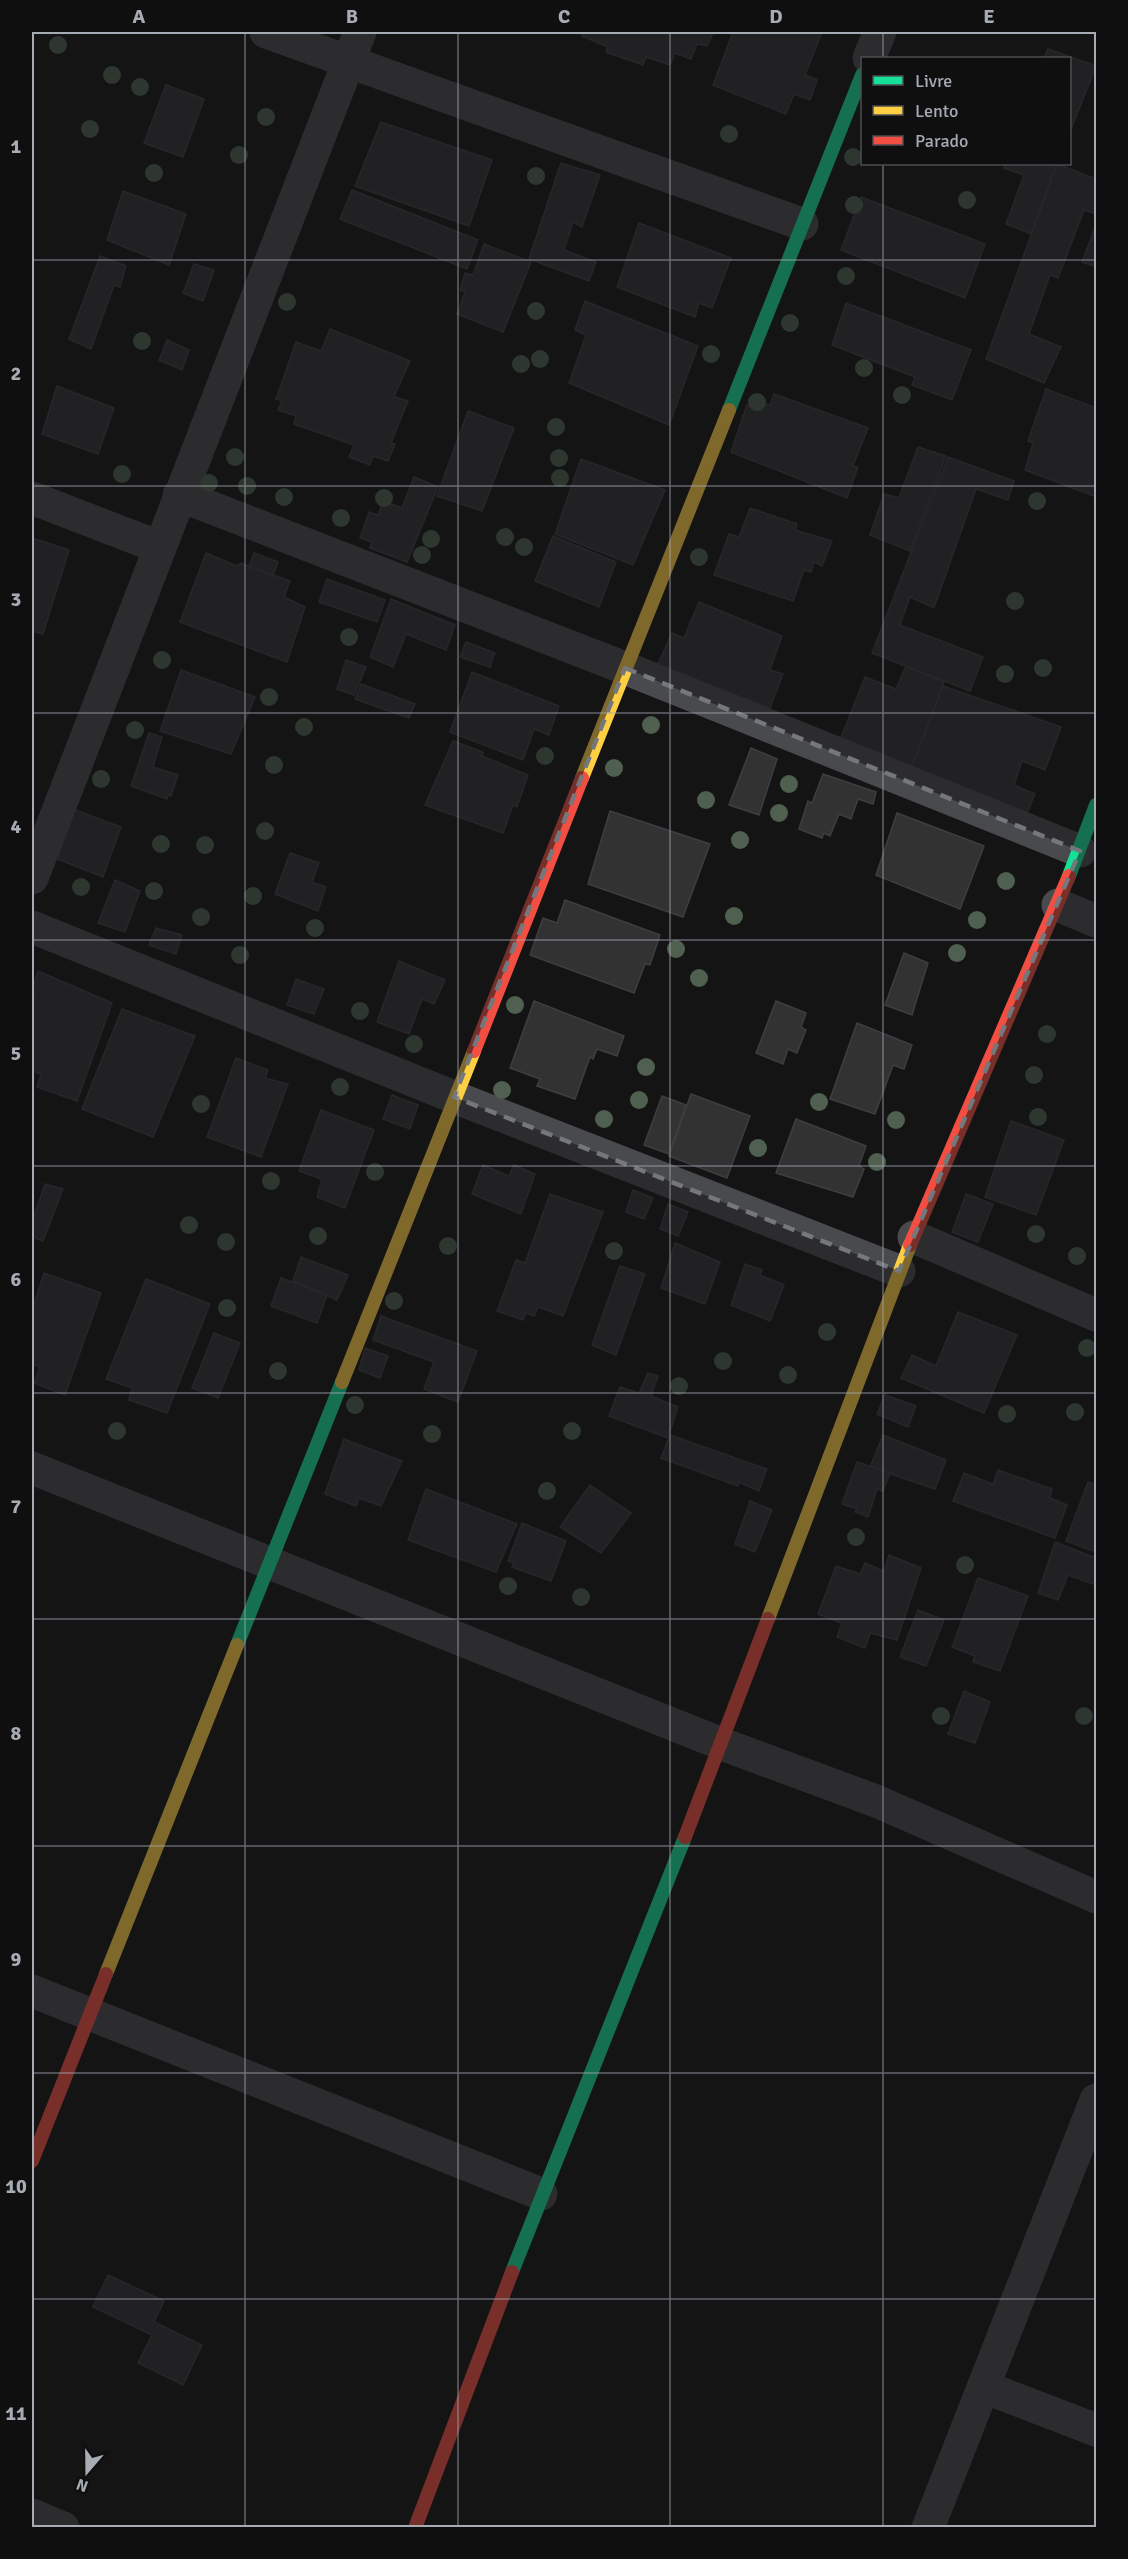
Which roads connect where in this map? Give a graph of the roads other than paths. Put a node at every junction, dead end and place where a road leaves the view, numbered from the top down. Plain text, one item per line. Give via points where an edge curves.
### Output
1 (266, 32) edge
2 (880, 32) edge
3 (354, 46) edge
4 (869, 57) edge
5 (861, 77) edge
6 (802, 224) junction
7 (179, 495) junction
8 (32, 498) edge
9 (159, 547) junction
10 (625, 668) junction
11 (1096, 805) edge
12 (1080, 851) junction
13 (32, 878) edge
14 (1058, 906) junction
15 (1096, 921) edge
16 (32, 927) edge
17 (454, 1097) junction
18 (914, 1237) junction
19 (899, 1270) junction
20 (1096, 1315) edge
21 (32, 1468) edge
22 (270, 1562) junction
23 (722, 1744) junction
24 (1096, 1897) edge
25 (32, 1991) edge
26 (91, 2014) junction
27 (1096, 2100) edge
28 (32, 2161) edge
29 (542, 2194) junction
30 (984, 2387) junction
31 (1096, 2430) edge
32 (32, 2515) edge
33 (63, 2528) edge
34 (415, 2528) edge
35 (928, 2528) edge

1 - 3 street
2 - 4 street
3 - 6 street
3 - 7 street
5 - 6 street
6 - 10 street
7 - 9 street
7 - 10 street
8 - 9 street
9 - 13 street
10 - 12 street
10 - 17 street
11 - 12 street
12 - 14 street
14 - 15 street
14 - 18 street
16 - 17 street
17 - 19 street
17 - 22 street
18 - 19 street
18 - 20 street
19 - 23 street
21 - 22 street
22 - 23 street
22 - 26 street
23 - 24 street via 876,1801
23 - 29 street
25 - 26 street
26 - 28 street
26 - 29 street
27 - 30 street
29 - 34 street
30 - 31 street
30 - 35 street
32 - 33 street

